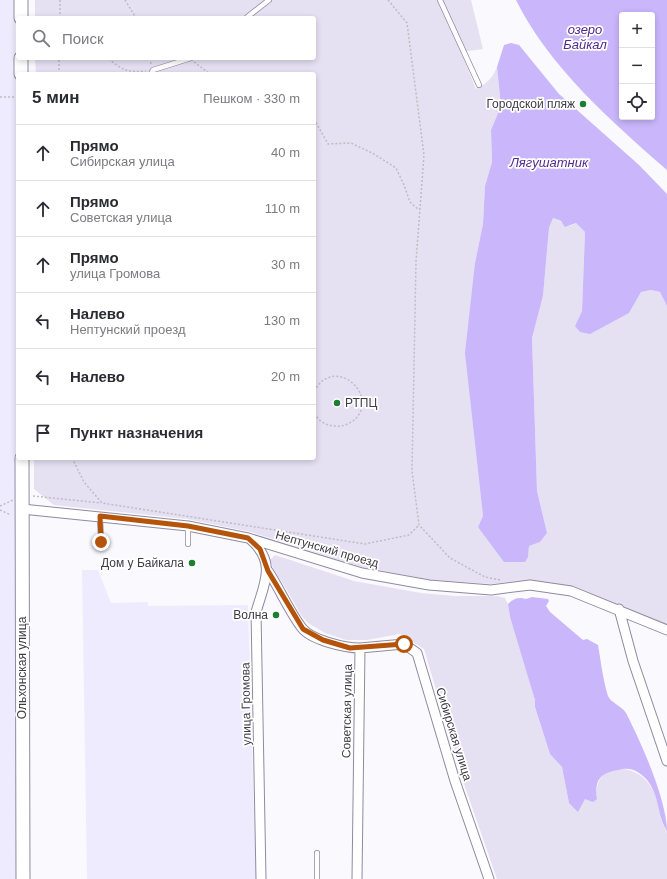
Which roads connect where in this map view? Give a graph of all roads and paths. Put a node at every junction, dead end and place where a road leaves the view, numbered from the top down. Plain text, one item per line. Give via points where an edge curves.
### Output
1 (21, 0) edge
2 (60, 0) edge
3 (125, 0) edge
4 (269, 0) edge
5 (388, 0) edge
6 (440, 0) edge
7 (21, 16) edge
8 (60, 16) edge
9 (135, 16) edge
10 (249, 16) edge
11 (21, 60) edge
12 (59, 60) edge
13 (110, 60) edge
14 (187, 60) edge
15 (191, 60) edge
16 (21, 72) edge
17 (59, 72) edge
18 (133, 72) edge
19 (133, 72) edge
20 (152, 72) edge
21 (207, 72) edge
22 (479, 85) dead end
23 (0, 97) edge
24 (16, 97) edge
25 (316, 123) edge
26 (420, 210) junction
27 (316, 389) edge
28 (316, 414) edge
29 (22, 460) edge
30 (73, 460) edge
31 (22, 495) junction
32 (102, 503) junction
33 (0, 510) edge
34 (22, 514) junction
35 (100, 516) junction
36 (188, 526) junction
37 (419, 526) junction
38 (248, 538) junction
39 (101, 542) dead end
40 (188, 544) dead end
41 (268, 571) junction
42 (507, 581) dead end
43 (619, 609) junction
44 (667, 630) edge
45 (360, 648) junction
46 (667, 761) edge
47 (317, 853) dead end
48 (23, 879) edge
49 (261, 879) edge
50 (317, 879) edge
51 (357, 879) edge
52 (488, 879) edge

1 - 7 street
2 - 8 path
3 - 9 path
4 - 10 lane
5 - 26 path via 407,23 424,154
6 - 22 lane
11 - 16 street
12 - 17 path
13 - 18 path via 117,67
14 - 20 lane
15 - 21 path
19 - 20 path
23 - 24 path
25 - 26 path via 328,144 351,143 396,168 410,202
26 - 37 path via 416,261 412,471
27 - 28 path via 323,380 331,377 346,378 358,388 362,404 355,419 339,427 322,422
29 - 31 street, Ольхонская улица
30 - 32 path via 84,482
31 - 32 path
31 - 34 street, Ольхонская улица
32 - 37 path via 365,544 409,535
33 - 34 path
34 - 35 street, Нептунский проезд
34 - 48 street, Ольхонская улица
35 - 36 street, Нептунский проезд
35 - 39 lane
36 - 38 street, Нептунский проезд
36 - 40 lane
37 - 42 path via 450,558 484,576
38 - 41 street via 260,549
38 - 43 street, Нептунский проезд via 362,573 465,589 490,590 530,585 571,591
41 - 45 street, Советская улица via 303,629 323,640 350,648
41 - 49 street, улица Громова via 256,612
43 - 44 street, Нептунский проезд
43 - 46 street via 633,661
45 - 51 street, Советская улица
45 - 52 street, Сибирская улица via 404,644 418,653 455,781
47 - 50 lane

